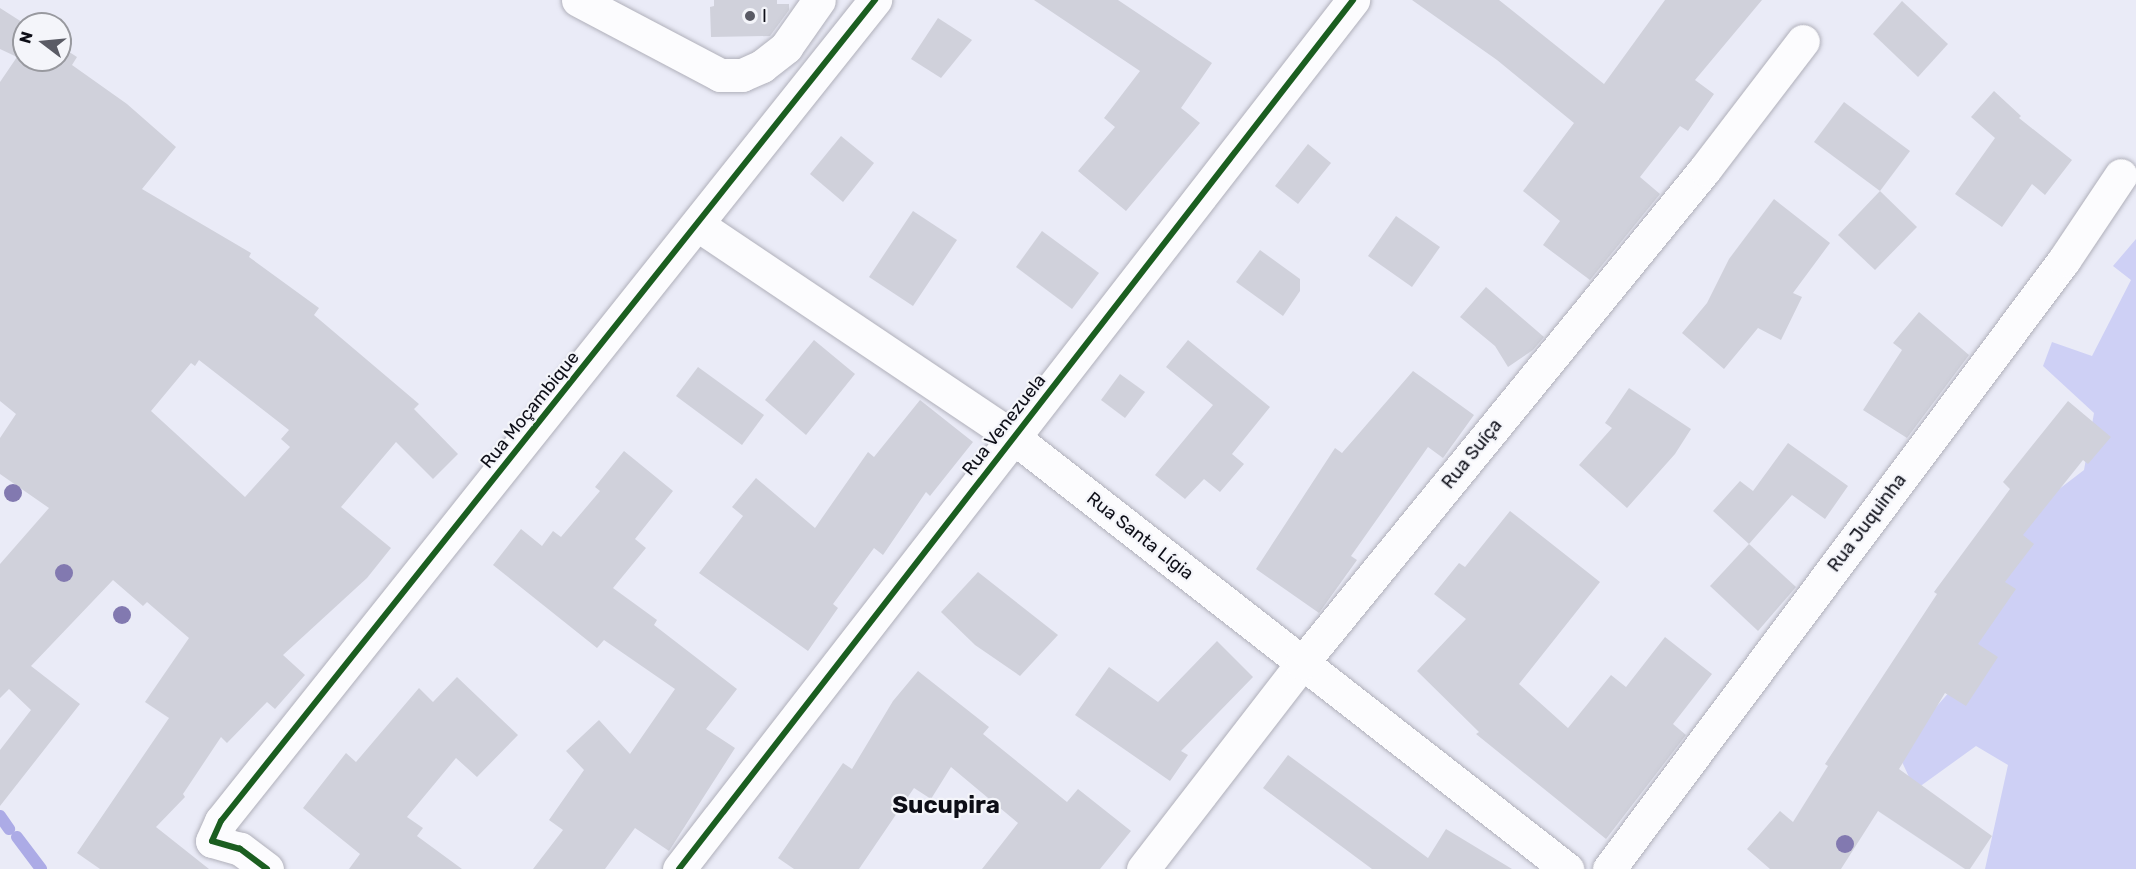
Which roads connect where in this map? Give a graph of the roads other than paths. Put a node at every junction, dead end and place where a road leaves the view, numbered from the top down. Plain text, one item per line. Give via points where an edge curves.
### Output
1 (578, 0) edge
2 (819, 0) edge
3 (875, 0) edge
4 (1353, 0) edge
5 (1803, 41) dead end
6 (2121, 175) dead end
7 (698, 225) junction
8 (1013, 437) junction
9 (1302, 663) junction
10 (267, 869) edge
11 (680, 869) edge
12 (1143, 869) edge
13 (1567, 869) edge
14 (1610, 869) edge

1 - 2 street via 720,75 742,75 762,66 786,47
3 - 7 street, Rua Moçambique
4 - 8 street, Rua Venezuela
5 - 9 street, Rua Suíça via 1705,169
6 - 14 street, Rua Juquinha via 2064,260
7 - 8 street, Rua Santa Lígia
7 - 10 street, Rua Moçambique via 221,821 212,840 240,849
8 - 9 street, Rua Santa Lígia
8 - 11 street, Rua Venezuela
9 - 12 street, Rua Suíça
9 - 13 street, Rua Santa Lígia

